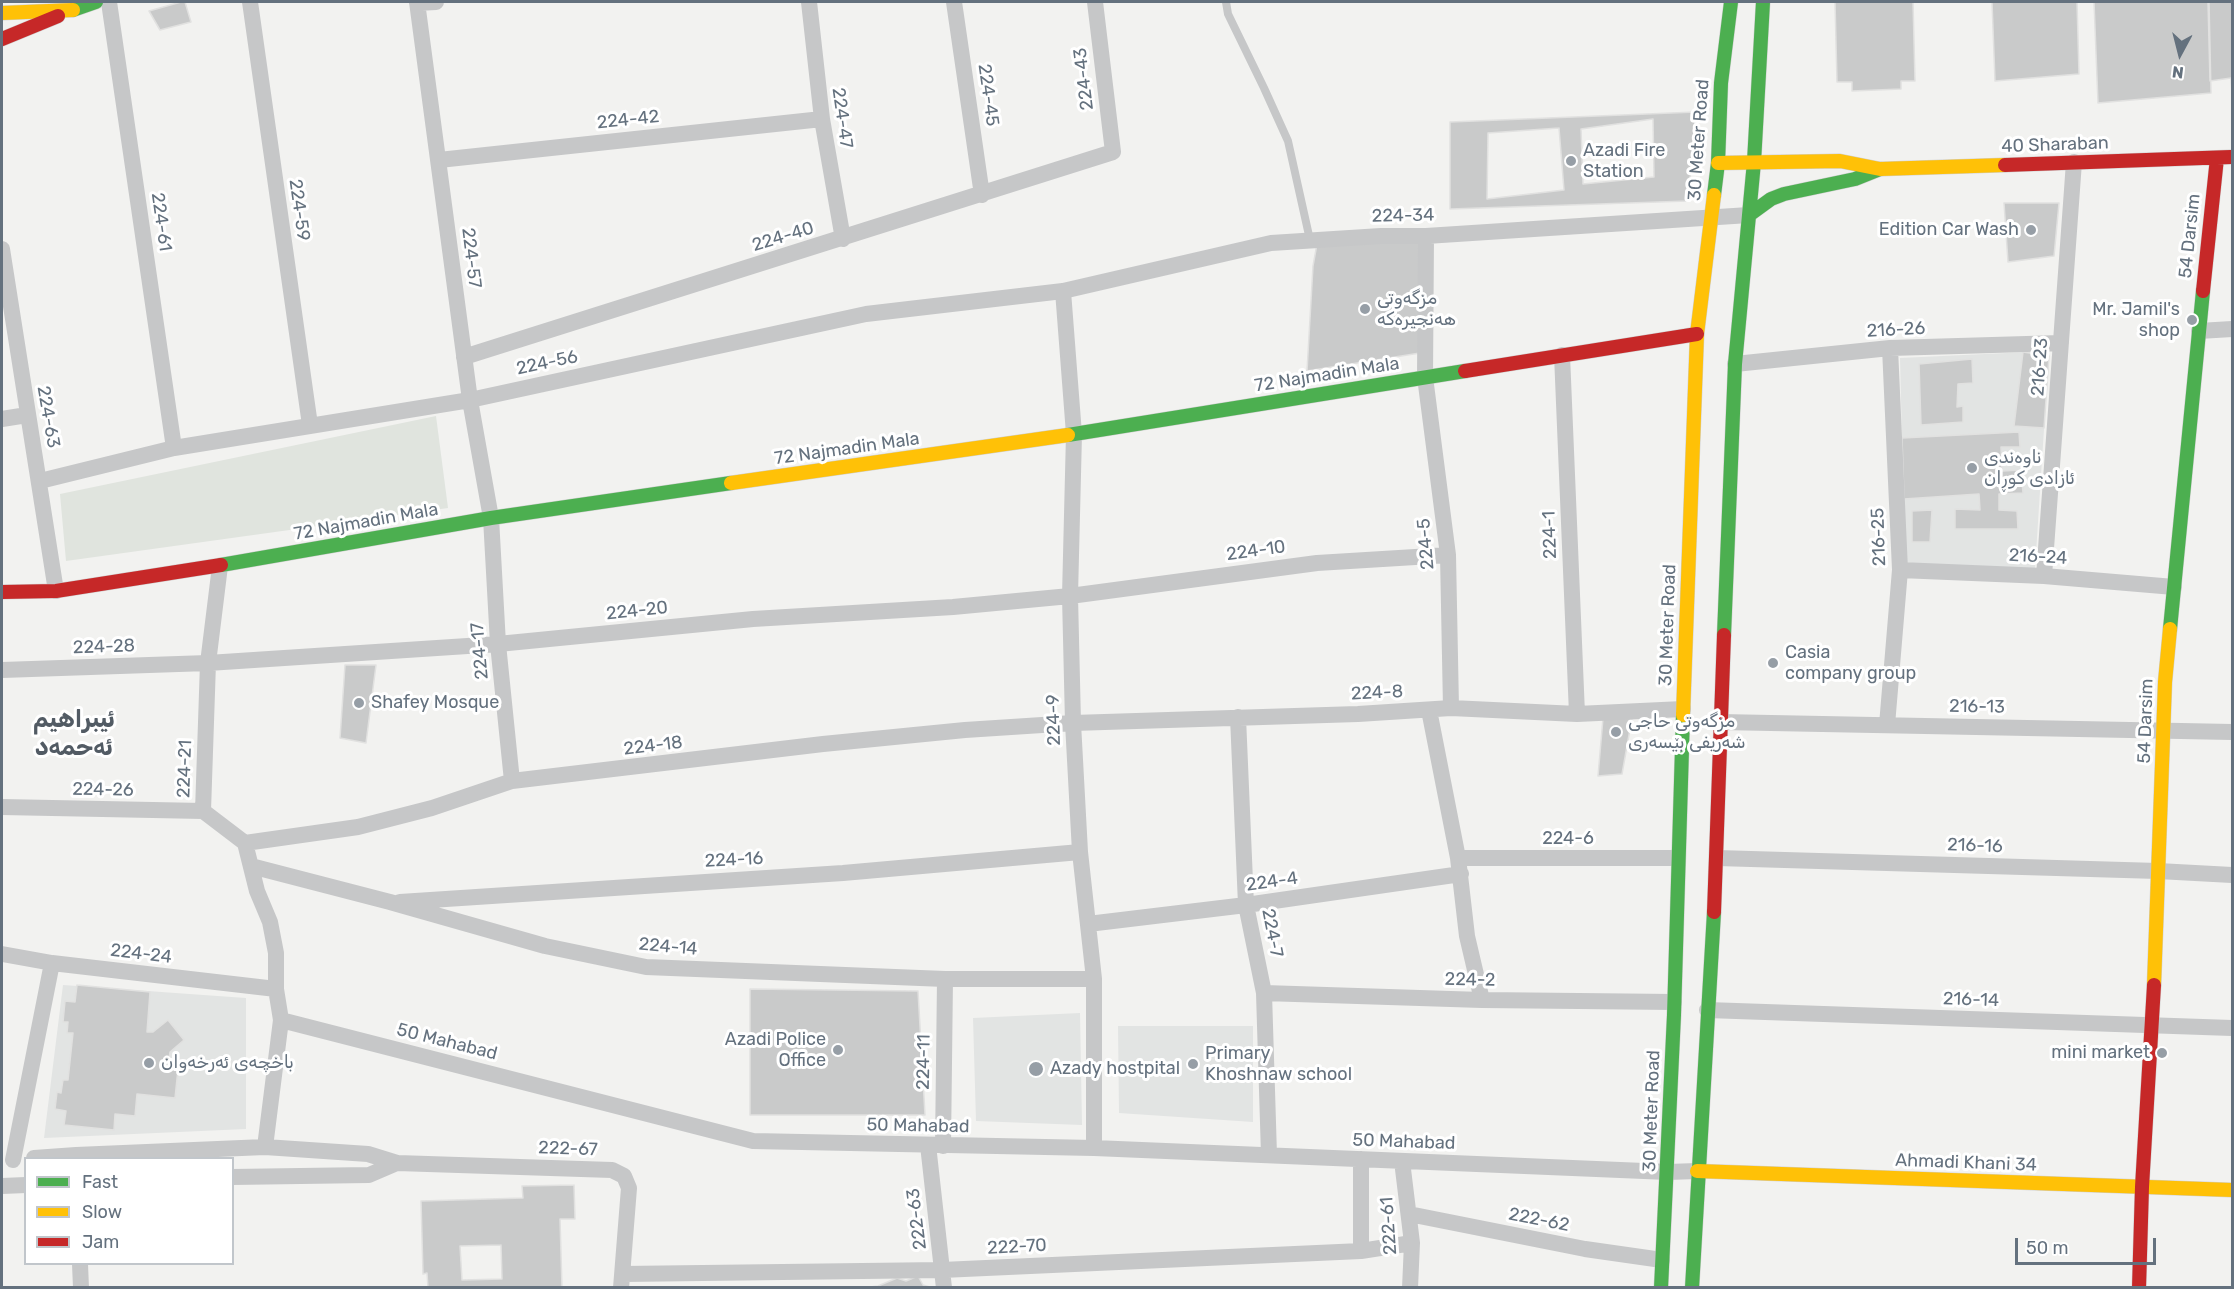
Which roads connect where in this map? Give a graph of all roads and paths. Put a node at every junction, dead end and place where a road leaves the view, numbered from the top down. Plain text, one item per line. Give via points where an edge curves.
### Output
1 (13, 2) edge
2 (96, 2) edge
3 (109, 2) edge
4 (250, 2) edge
5 (417, 2) edge
6 (436, 2) edge
7 (809, 2) edge
8 (954, 2) edge
9 (1095, 2) edge
10 (1226, 2) edge
11 (1731, 2) edge
12 (1763, 2) edge
13 (2, 6) edge
14 (73, 10) junction
15 (2, 13) edge
16 (2, 39) edge
17 (822, 119) junction
18 (1113, 152) joint
19 (2232, 157) edge
20 (2217, 158) junction
21 (439, 160) junction
22 (1754, 162) junction
23 (2074, 162) junction
24 (1718, 163) junction
25 (1880, 169) junction
26 (982, 195) junction
27 (1749, 215) junction
28 (1711, 218) junction
29 (1426, 236) junction
30 (843, 239) junction
31 (1310, 240) junction
32 (2, 249) edge
33 (4, 275) edge
34 (1063, 291) junction
35 (2232, 329) edge
36 (2199, 331) junction
37 (1697, 334) junction
38 (2061, 343) junction
39 (1890, 348) junction
40 (1562, 355) junction
41 (464, 357) junction
42 (1735, 364) junction
43 (1425, 377) junction
44 (470, 400) junction
45 (27, 415) junction
46 (2, 419) edge
47 (310, 425) junction
48 (1074, 434) junction
49 (174, 448) junction
50 (40, 481) junction
51 (491, 518) junction
52 (1448, 555) junction
53 (220, 566) junction
54 (1900, 570) junction
55 (2044, 576) junction
56 (2174, 587) junction
57 (56, 591) junction
58 (2, 592) edge
59 (1070, 596) junction
60 (498, 644) junction
61 (207, 663) junction
62 (2, 670) edge
63 (1451, 708) junction
64 (1683, 709) junction
65 (1429, 710) junction
66 (1577, 714) junction
67 (1238, 717) junction
68 (1720, 722) junction
69 (1073, 723) junction
70 (1887, 725) junction
71 (2163, 730) junction
72 (2232, 732) edge
73 (512, 781) junction
74 (2, 807) edge
75 (203, 811) junction
76 (245, 843) junction
77 (1080, 852) junction
78 (1677, 858) junction
79 (1717, 858) junction
80 (250, 866) junction
81 (1460, 866) junction
82 (2158, 871) junction
83 (2232, 875) edge
84 (390, 902) junction
85 (1246, 905) junction
86 (1088, 924) junction
87 (2, 954) edge
88 (52, 963) junction
89 (945, 979) junction
90 (1094, 979) junction
91 (276, 989) junction
92 (1264, 993) junction
93 (1482, 1000) junction
94 (1674, 1002) junction
95 (1707, 1010) junction
96 (281, 1020) junction
97 (2153, 1026) junction
98 (2232, 1028) edge
99 (935, 1146) junction
100 (265, 1147) junction
101 (1094, 1149) junction
102 (1269, 1155) junction
103 (48, 1157) edge
104 (13, 1160) edge
105 (1361, 1160) junction
106 (1402, 1161) junction
107 (397, 1163) junction
108 (1697, 1171) junction
109 (1668, 1172) junction
110 (234, 1177) edge
111 (24, 1185) edge
112 (2, 1186) edge
113 (2142, 1187) junction
114 (2232, 1190) edge
115 (1409, 1214) junction
116 (1412, 1242) junction
117 (1361, 1251) junction
118 (1662, 1260) junction
119 (80, 1265) edge
120 (942, 1270) junction
121 (622, 1281) edge
122 (81, 1287) edge
123 (944, 1287) edge
124 (1410, 1287) edge
125 (1661, 1287) edge
126 (1692, 1287) edge
127 (2139, 1287) edge

1 - 13 main road
2 - 14 main road
3 - 49 street, 224-61
4 - 47 street, 224-59
5 - 6 street
5 - 21 street, 224-57
7 - 17 street, 224-47
8 - 26 street, 224-45
9 - 18 street, 224-43
10 - 31 lane via 1228,14 1288,141
11 - 24 main road, 30 Meter Road via 1721,83
12 - 22 main road
14 - 15 main road
14 - 16 main road
17 - 21 street, 224-42
17 - 30 street, 224-47
18 - 26 street, 224-40
19 - 20 main road, 40 Sharaban
20 - 23 main road, 40 Sharaban
20 - 36 main road, 54 Darsim
21 - 41 street, 224-57
22 - 24 main road, 40 Sharaban
22 - 25 main road, 40 Sharaban via 1840,161
22 - 27 main road
23 - 25 main road, 40 Sharaban
23 - 38 street, 216-23
24 - 28 main road, 30 Meter Road
25 - 27 main road, 40 Sharaban via 1855,179 1784,194
26 - 30 street, 224-40
27 - 28 street, 224-34
27 - 42 main road
28 - 29 street, 224-34
28 - 37 main road, 30 Meter Road
29 - 31 street, 224-34
29 - 43 street, 224-5
30 - 41 street, 224-40
31 - 34 street, 224-34 via 1271,243
32 - 33 street, 224-63
33 - 45 street, 224-63
34 - 44 street, 224-56 via 866,314
34 - 48 street, 224-9
35 - 36 street
36 - 56 main road, 54 Darsim
37 - 40 main road, 72 Najmadin Mala
37 - 64 main road, 30 Meter Road
38 - 39 street, 216-26
38 - 55 street, 216-23
39 - 42 street, 216-26
39 - 54 street, 216-25
40 - 43 main road, 72 Najmadin Mala
40 - 66 street, 224-1
41 - 44 street, 224-57
42 - 68 main road
43 - 48 main road, 72 Najmadin Mala
43 - 52 street, 224-5
44 - 47 street, 224-56
44 - 51 street, 224-57
45 - 46 street
45 - 50 street, 224-63
47 - 49 street, 224-56
48 - 51 main road, 72 Najmadin Mala
48 - 59 street, 224-9
49 - 50 street, 224-56
50 - 57 street, 224-63
51 - 53 main road, 72 Najmadin Mala
51 - 60 street, 224-17
52 - 59 street, 224-10 via 1317,563
52 - 63 street, 224-5
53 - 57 main road, 72 Najmadin Mala
53 - 61 street, 224-21
54 - 55 street, 216-24
54 - 70 street, 216-25
55 - 56 street, 216-24
56 - 71 main road, 54 Darsim
57 - 58 main road, 72 Najmadin Mala
59 - 60 street, 224-20 via 753,619
59 - 69 street, 224-9
60 - 61 street, 224-20
60 - 73 street, 224-17
61 - 62 street, 224-28
61 - 75 street, 224-21
63 - 65 street, 224-8
63 - 66 street, 224-8
64 - 66 street, 224-8
64 - 78 main road, 30 Meter Road
65 - 67 street, 224-8
65 - 81 street
67 - 69 street, 224-8
67 - 85 street, 224-7
68 - 70 street, 216-13
68 - 79 main road
69 - 73 street, 224-18 via 823,744
69 - 77 street, 224-9
70 - 71 street, 216-13
71 - 72 street, 216-13
71 - 82 main road, 54 Darsim
73 - 76 street, 224-18 via 358,827
74 - 75 street, 224-26
75 - 76 street, 224-21
76 - 80 street
77 - 84 street, 224-16 via 843,873
77 - 86 street, 224-9
78 - 81 street, 224-6
78 - 94 main road, 30 Meter Road
79 - 82 street, 216-16
79 - 95 main road
80 - 84 street, 224-14
80 - 91 street via 270,922 276,953
81 - 85 street, 224-4
81 - 93 street via 1467,936
82 - 83 street, 216-16
82 - 97 main road, 54 Darsim
84 - 89 street, 224-14 via 545,946 646,967
85 - 86 street, 224-4
85 - 92 street, 224-7
86 - 90 street, 224-9
87 - 88 street, 224-24
88 - 91 street, 224-24
88 - 104 street
89 - 90 street, 224-14
89 - 99 street, 224-11
90 - 101 street, 224-9
91 - 96 street
92 - 93 street, 224-2
92 - 102 street, 224-7
93 - 94 street, 224-2
94 - 109 main road, 30 Meter Road
95 - 97 street, 216-14
95 - 108 main road
96 - 99 street, 50 Mahabad via 753,1142
96 - 100 street
97 - 98 street, 216-14
97 - 113 main road, 54 Darsim
99 - 101 street, 50 Mahabad
99 - 120 street, 222-63
100 - 103 street
100 - 107 street via 368,1154
101 - 102 street, 50 Mahabad
102 - 105 street, 50 Mahabad
105 - 106 street, 50 Mahabad
105 - 117 street
106 - 109 street, 50 Mahabad
106 - 115 street, 222-61
107 - 110 street via 369,1175
107 - 121 street, 222-67 via 612,1170 624,1176 629,1188
108 - 109 street, 50 Mahabad
108 - 113 main road, Ahmadi Khani 34
108 - 126 main road
109 - 118 main road, 30 Meter Road
111 - 112 street
113 - 114 main road, Ahmadi Khani 34
113 - 127 main road, 54 Darsim
115 - 116 street, 222-61
115 - 118 street, 222-62
116 - 117 street, 222-70
116 - 124 street, 222-61
117 - 120 street, 222-70
118 - 125 main road, 30 Meter Road
119 - 122 street
120 - 121 street, 222-70
120 - 123 street, 222-63

